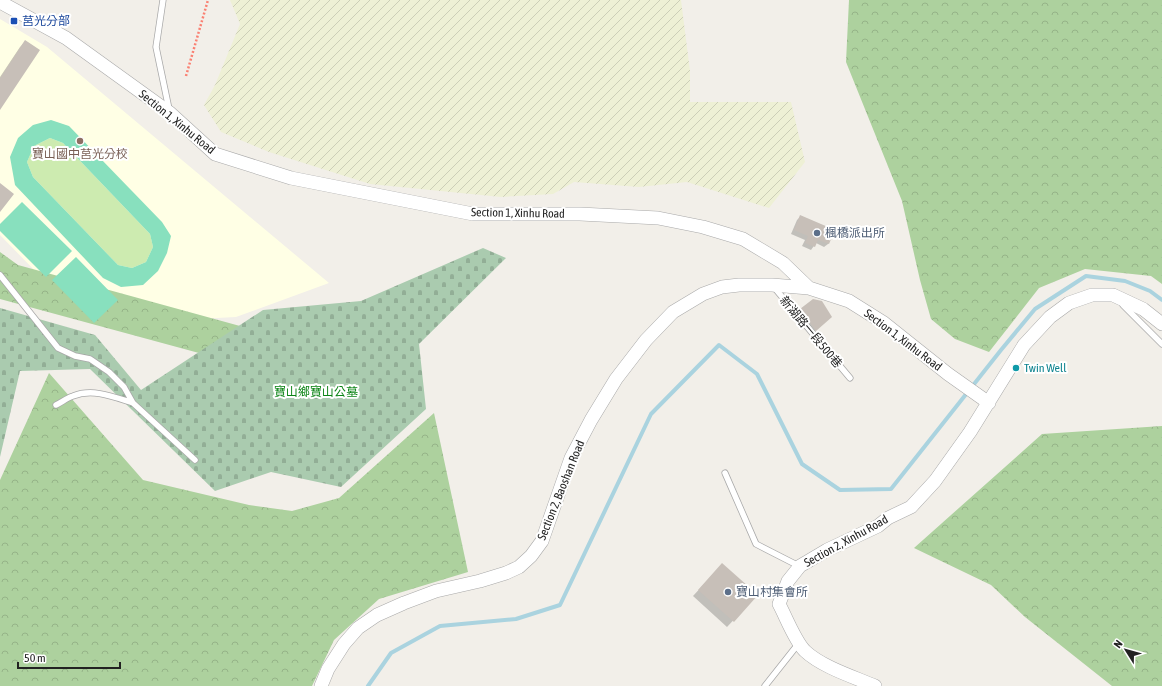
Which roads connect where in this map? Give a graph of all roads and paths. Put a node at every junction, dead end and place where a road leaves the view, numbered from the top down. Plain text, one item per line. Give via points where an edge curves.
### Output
1 (163, 0) edge
2 (208, 0) edge
3 (0, 2) edge
4 (186, 76) dead end
5 (170, 113) junction
6 (0, 275) edge
7 (772, 285) junction
8 (809, 288) junction
9 (1114, 295) junction
10 (1162, 324) edge
11 (1162, 344) edge
12 (850, 378) dead end
13 (133, 403) junction
14 (989, 403) junction
15 (56, 405) dead end
16 (195, 460) dead end
17 (725, 473) dead end
18 (800, 566) junction
19 (799, 643) junction
20 (321, 686) edge
21 (766, 686) edge
22 (875, 686) edge

1 - 5 lane via 156,48
2 - 4 path
3 - 5 street, Section 1, Xinhu Road via 66,38
5 - 8 street, Section 1, Xinhu Road via 215,154 291,178 473,214 580,214 658,218 703,227 742,239 783,263
6 - 13 lane via 58,348 74,356 90,359 109,372 124,387
7 - 8 street, Section 2, Baoshan Road
7 - 12 lane, 新湖路一段500巷
7 - 20 street, Section 2, Baoshan Road via 722,287 703,294 673,312 646,340 616,379 591,420 571,458 542,541 531,556 519,567 506,573 436,591 377,615 358,628 344,644 328,669
8 - 14 street, Section 1, Xinhu Road via 855,304
9 - 10 street via 1143,309
9 - 11 lane
9 - 14 street, Section 2, Xinhu Road via 1086,297 1069,303 1050,317 1024,344
13 - 15 lane via 88,392
13 - 16 lane
14 - 18 street, Section 2, Xinhu Road via 935,481 911,507
17 - 18 lane via 756,544
18 - 19 street, Section 2, Xinhu Road via 788,581 779,604
19 - 21 lane
19 - 22 street, Section 2, Xinhu Road via 805,651 820,661 845,675

